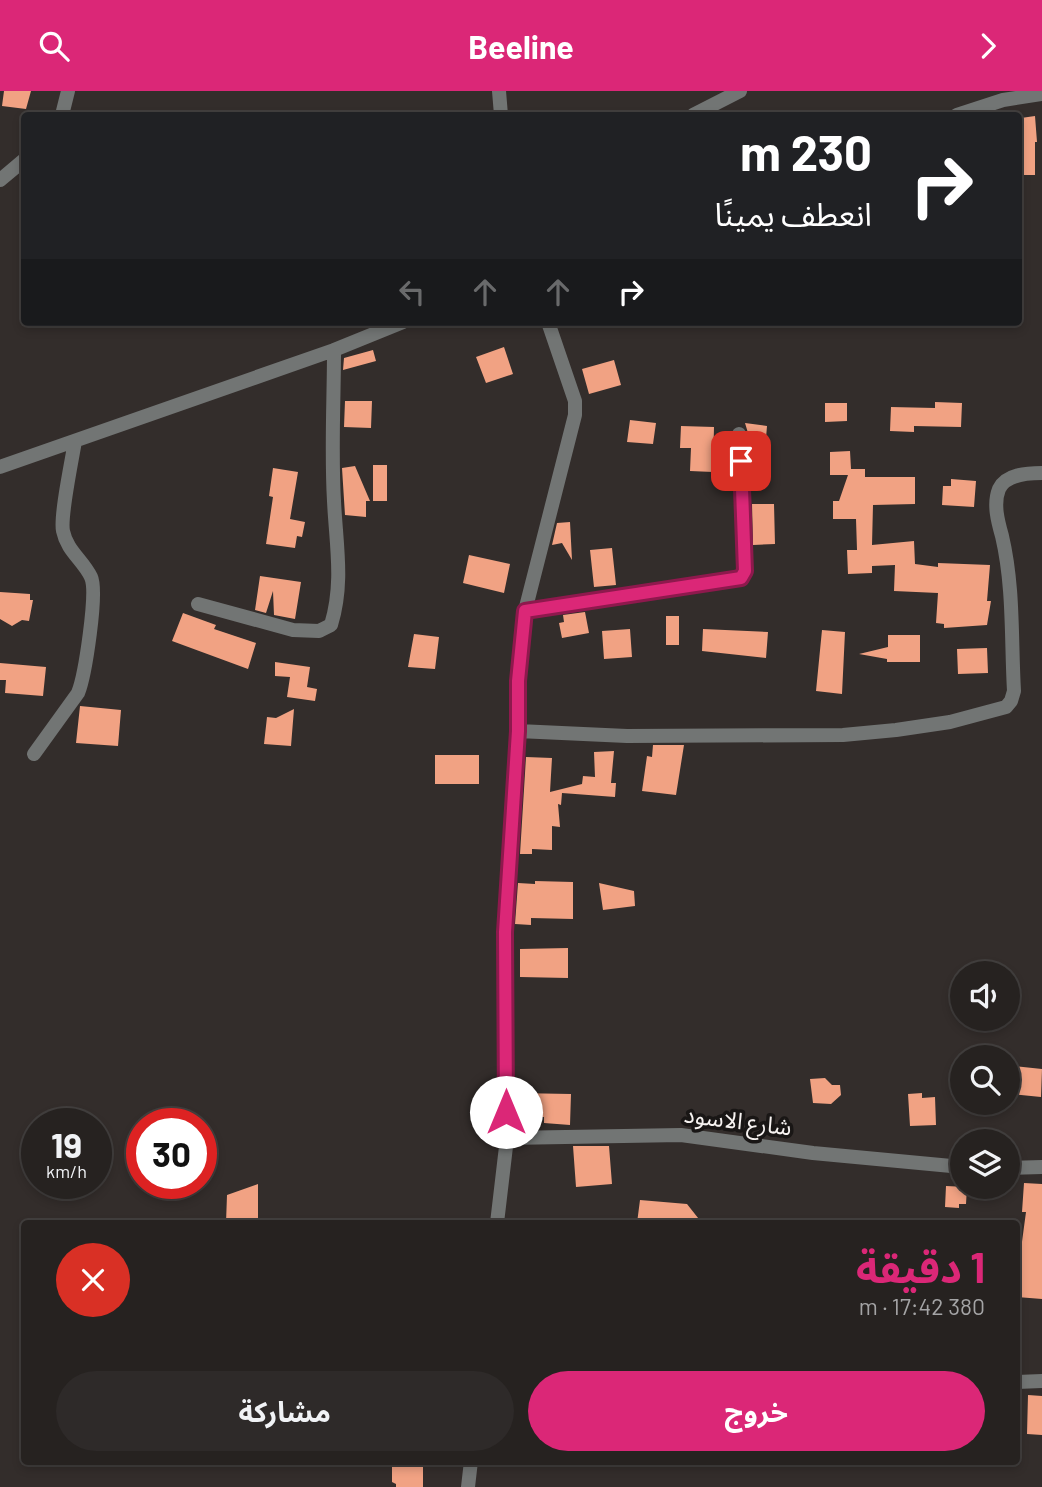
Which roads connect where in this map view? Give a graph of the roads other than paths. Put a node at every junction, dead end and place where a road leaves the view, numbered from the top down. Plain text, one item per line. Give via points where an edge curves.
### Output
1 (68, 91) edge
2 (499, 91) edge
3 (740, 91) edge
4 (1042, 94) edge
5 (63, 112) edge
6 (501, 112) edge
7 (699, 112) edge
8 (966, 112) edge
9 (21, 162) edge
10 (0, 180) edge
11 (392, 326) edge
12 (549, 326) edge
13 (334, 350) junction
14 (739, 433) dead end
15 (75, 441) junction
16 (0, 467) edge
17 (1042, 473) edge
18 (198, 604) dead end
19 (525, 611) junction
20 (518, 731) junction
21 (34, 754) dead end
22 (507, 1138) junction
23 (950, 1166) edge
24 (1042, 1167) edge
25 (1020, 1168) edge
26 (497, 1220) edge
27 (1042, 1381) edge
28 (1020, 1383) edge
29 (471, 1465) edge
30 (468, 1487) edge

1 - 5 street
2 - 6 street
3 - 7 street
4 - 8 street
9 - 10 street
11 - 13 street
12 - 19 street via 575,401 575,415
13 - 15 street
13 - 18 street via 334,501 340,572 331,625 319,632 293,630
14 - 19 street via 745,571 741,578
15 - 16 street
15 - 21 street via 63,531 92,580 89,641 78,693
17 - 20 street via 1010,477 999,487 998,522 1011,596 1014,691 1006,707 950,722 843,735 627,736
19 - 20 street
20 - 22 street via 505,932
22 - 23 street, شارع الاسود via 681,1135
22 - 26 street
24 - 25 street
27 - 28 street
29 - 30 street

